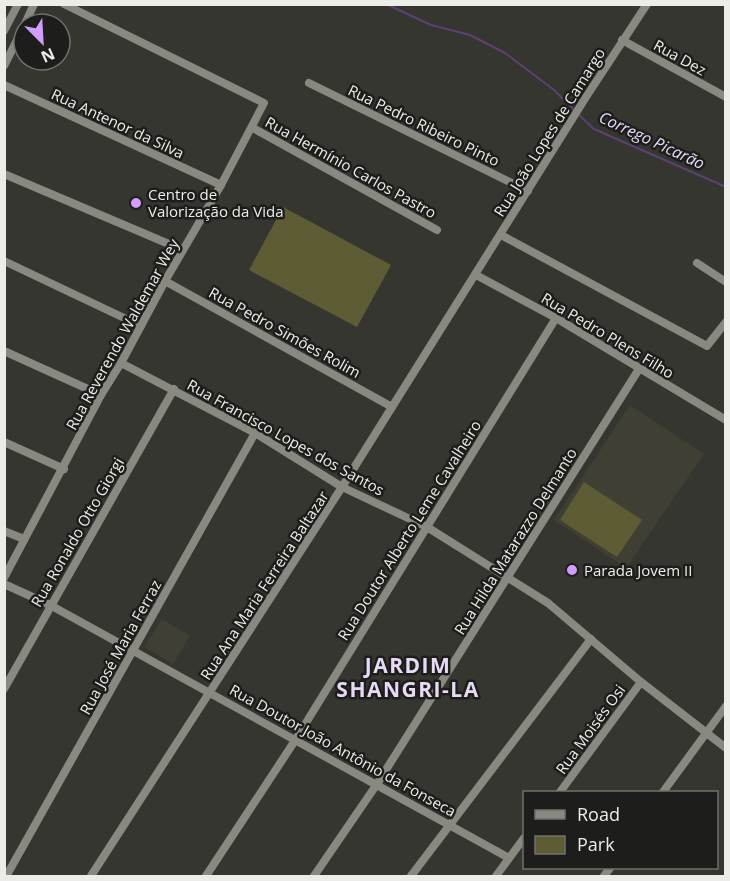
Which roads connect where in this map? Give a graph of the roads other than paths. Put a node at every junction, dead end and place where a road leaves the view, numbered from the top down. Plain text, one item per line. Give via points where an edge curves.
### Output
1 (18, 4) edge
2 (64, 4) edge
3 (647, 4) edge
4 (4, 31) edge
5 (622, 40) junction
6 (12, 50) edge
7 (4, 66) edge
8 (309, 83) dead end
9 (4, 85) edge
10 (726, 97) edge
11 (253, 128) junction
12 (4, 174) edge
13 (221, 185) junction
14 (528, 191) junction
15 (437, 230) dead end
16 (501, 235) junction
17 (183, 250) junction
18 (4, 261) edge
19 (697, 263) dead end
20 (476, 275) junction
21 (165, 281) junction
22 (726, 282) edge
23 (556, 318) junction
24 (726, 322) edge
25 (141, 326) junction
26 (4, 351) edge
27 (121, 363) junction
28 (639, 369) junction
29 (174, 389) junction
30 (101, 395) junction
31 (392, 406) junction
32 (726, 420) edge
33 (255, 433) junction
34 (4, 442) edge
35 (64, 469) junction
36 (342, 488) junction
37 (427, 527) junction
38 (4, 531) edge
39 (24, 539) junction
40 (4, 578) edge
41 (508, 578) junction
42 (4, 584) edge
43 (50, 605) junction
44 (591, 639) junction
45 (134, 651) junction
46 (641, 682) junction
47 (4, 689) edge
48 (210, 693) junction
49 (726, 706) edge
50 (706, 733) junction
51 (296, 740) junction
52 (726, 748) edge
53 (377, 784) junction
54 (562, 791) edge
55 (664, 791) edge
56 (452, 825) junction
57 (523, 840) edge
58 (509, 858) junction
59 (9, 873) edge
60 (91, 876) edge
61 (206, 876) edge
62 (314, 876) edge
63 (411, 876) edge
64 (496, 876) edge

1 - 4 street
2 - 11 street, Rua Reverendo Waldemar Wey via 264,103
3 - 5 street, Rua João Lopes de Camargo
5 - 10 street, Rua Dez
5 - 14 street, Rua João Lopes de Camargo
6 - 7 street
8 - 14 street, Rua Pedro Ribeiro Pinto
9 - 13 street, Rua Antenor da Silva
11 - 13 street, Rua Reverendo Waldemar Wey
11 - 15 street, Rua Hermínio Carlos Pastro
12 - 17 street
13 - 17 street, Rua Reverendo Waldemar Wey
14 - 16 street, Rua João Lopes de Camargo
16 - 20 street, Rua João Lopes de Camargo
16 - 24 street via 707,346
17 - 21 street, Rua Reverendo Waldemar Wey
18 - 25 street
19 - 22 street
20 - 23 street, Rua Pedro Plens Filho
20 - 31 street, Rua Ana Maria Ferreira Baltazar
21 - 25 street, Rua Reverendo Waldemar Wey
21 - 31 street, Rua Pedro Simões Rolim
23 - 28 street, Rua Pedro Plens Filho
23 - 37 street, Rua Doutor Alberto Leme Cavalheiro
25 - 27 street, Rua Reverendo Waldemar Wey
26 - 30 street
27 - 29 street, Rua Francisco Lopes dos Santos
27 - 30 street, Rua Reverendo Waldemar Wey
28 - 32 street, Rua Pedro Plens Filho
28 - 41 street, Rua Hilda Matarazzo Delmanto
29 - 33 street, Rua Francisco Lopes dos Santos
29 - 43 street, Rua Ronaldo Otto Giorgi
30 - 35 street, Rua Reverendo Waldemar Wey
31 - 36 street, Rua Ana Maria Ferreira Baltazar
33 - 36 street, Rua Francisco Lopes dos Santos
33 - 45 street, Rua José Maria Ferraz
34 - 35 street
35 - 39 street, Rua Reverendo Waldemar Wey
36 - 37 street, Rua Francisco Lopes dos Santos
36 - 48 street, Rua Ana Maria Ferreira Baltazar
37 - 41 street, Rua Francisco Lopes dos Santos
37 - 51 street, Rua Doutor Alberto Leme Cavalheiro
38 - 39 street
39 - 40 street, Rua Reverendo Waldemar Wey
41 - 44 street, Rua Francisco Lopes dos Santos via 548,603
41 - 53 street, Rua Hilda Matarazzo Delmanto
42 - 43 street, Rua Doutor João Antônio da Fonseca
43 - 45 street, Rua Doutor João Antônio da Fonseca
43 - 47 street, Rua Ronaldo Otto Giorgi
44 - 46 street, Rua Francisco Lopes dos Santos
44 - 56 street
45 - 48 street, Rua Doutor João Antônio da Fonseca
45 - 59 street, Rua José Maria Ferraz
46 - 50 street, Rua Francisco Lopes dos Santos
46 - 54 street, Rua Moisés Osi
48 - 51 street, Rua Doutor João Antônio da Fonseca
48 - 60 street, Rua Ana Maria Ferreira Baltazar
49 - 50 street
50 - 52 street, Rua Francisco Lopes dos Santos
50 - 55 street
51 - 53 street, Rua Doutor João Antônio da Fonseca
51 - 61 street, Rua Doutor Alberto Leme Cavalheiro
53 - 56 street, Rua Doutor João Antônio da Fonseca
53 - 62 street, Rua Hilda Matarazzo Delmanto
56 - 58 street, Rua Doutor João Antônio da Fonseca
56 - 63 street
57 - 58 street
58 - 64 street

